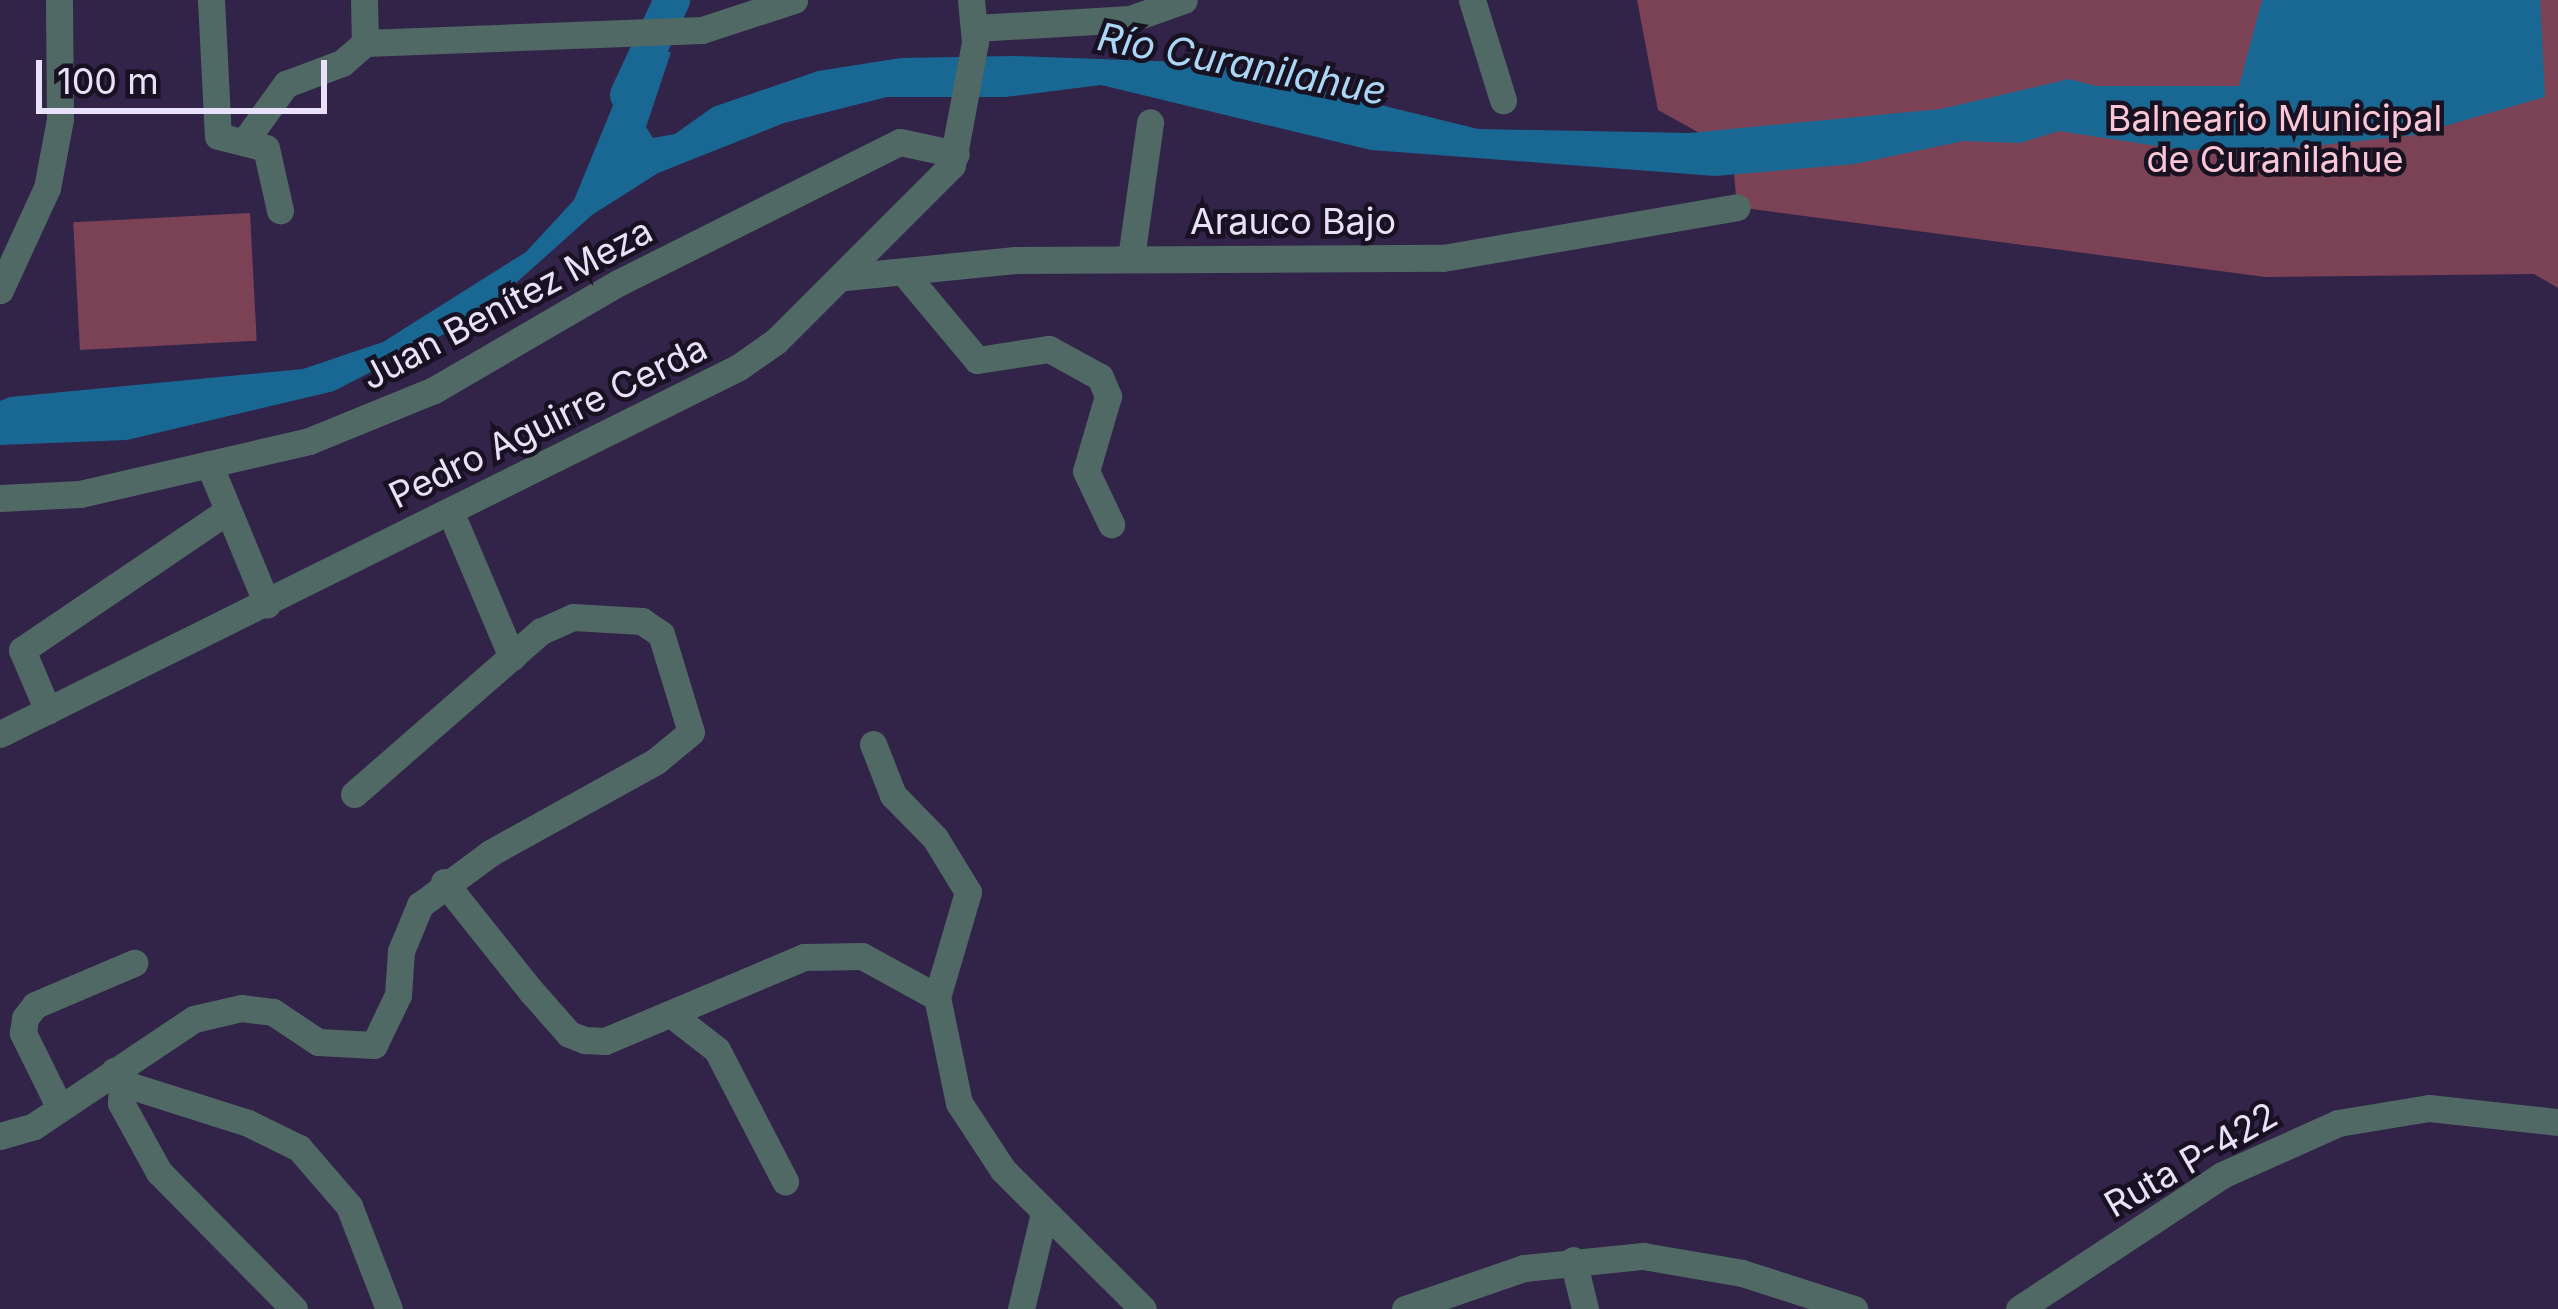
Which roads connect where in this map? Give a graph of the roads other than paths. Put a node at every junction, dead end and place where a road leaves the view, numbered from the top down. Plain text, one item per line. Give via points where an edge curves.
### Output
1 (58, 0) edge
2 (211, 0) edge
3 (364, 0) edge
4 (794, 0) edge
5 (1184, 0) edge
6 (1472, 0) edge
7 (974, 23) edge
8 (365, 43) junction
9 (1503, 100) dead end
10 (1150, 122) dead end
11 (960, 141) junction
12 (244, 142) junction
13 (1737, 207) dead end
14 (280, 210) dead end
15 (1131, 258) junction
16 (4, 274) edge
17 (906, 275) junction
18 (845, 277) junction
19 (209, 464) junction
20 (0, 498) edge
21 (450, 511) junction
22 (226, 512) junction
23 (1111, 524) dead end
24 (267, 604) junction
25 (11, 650) edge
26 (512, 657) junction
27 (48, 711) junction
28 (0, 734) edge
29 (873, 744) dead end
30 (355, 794) dead end
31 (444, 882) junction
32 (134, 963) dead end
33 (937, 997) junction
34 (671, 1014) junction
35 (118, 1077) junction
36 (60, 1108) junction
37 (2558, 1122) edge
38 (0, 1136) edge
39 (785, 1181) dead end
40 (1044, 1213) junction
41 (1573, 1260) junction
42 (294, 1309) edge
43 (389, 1309) edge
44 (1021, 1309) edge
45 (1143, 1309) edge
46 (1405, 1309) edge
47 (1585, 1309) edge
48 (1854, 1309) edge
49 (2019, 1309) edge

1 - 16 street via 55,148
2 - 12 street via 214,126 226,144
3 - 8 street
4 - 8 street via 686,30
5 - 7 street via 1130,19
6 - 9 street
7 - 11 street, Pedro Aguirre Cerda
8 - 12 street via 341,63 286,84
10 - 15 street
11 - 18 street, Pedro Aguirre Cerda via 937,187
11 - 19 street, Juan Benítez Meza via 900,142 618,283 434,390 309,441
12 - 14 street via 270,156
13 - 15 street, Arauco Bajo via 1442,258
15 - 17 street, Arauco Bajo via 1015,260
17 - 18 street, Arauco Bajo
17 - 23 street via 976,359 1049,349 1100,377 1108,396 1086,471
18 - 21 street, Pedro Aguirre Cerda via 739,367
19 - 20 street, Juan Benítez Meza via 80,494
19 - 22 street
21 - 24 street, Pedro Aguirre Cerda
21 - 26 street
22 - 24 street
22 - 25 street
24 - 27 street, Pedro Aguirre Cerda
25 - 27 street
26 - 30 street
26 - 31 street via 534,634 573,617 642,621 661,634 691,732 656,761
27 - 28 street, Pedro Aguirre Cerda
29 - 33 street via 893,796 935,838 968,892
31 - 34 street via 569,1034 605,1041
31 - 35 street via 410,927 398,995 374,1045 319,1042 273,1012 241,1008 194,1019
32 - 36 street via 35,1005 25,1018 23,1033
33 - 34 street via 862,956 841,954 737,979
33 - 40 street via 958,1103
34 - 39 street via 717,1050
35 - 36 street
35 - 42 street via 121,1103 159,1172
35 - 43 street via 299,1148 349,1207
36 - 38 street
37 - 49 street, Ruta P-422 via 2429,1108 2338,1123 2222,1175
40 - 44 street
40 - 45 street
41 - 46 street
41 - 47 street
41 - 48 street via 1690,1260

